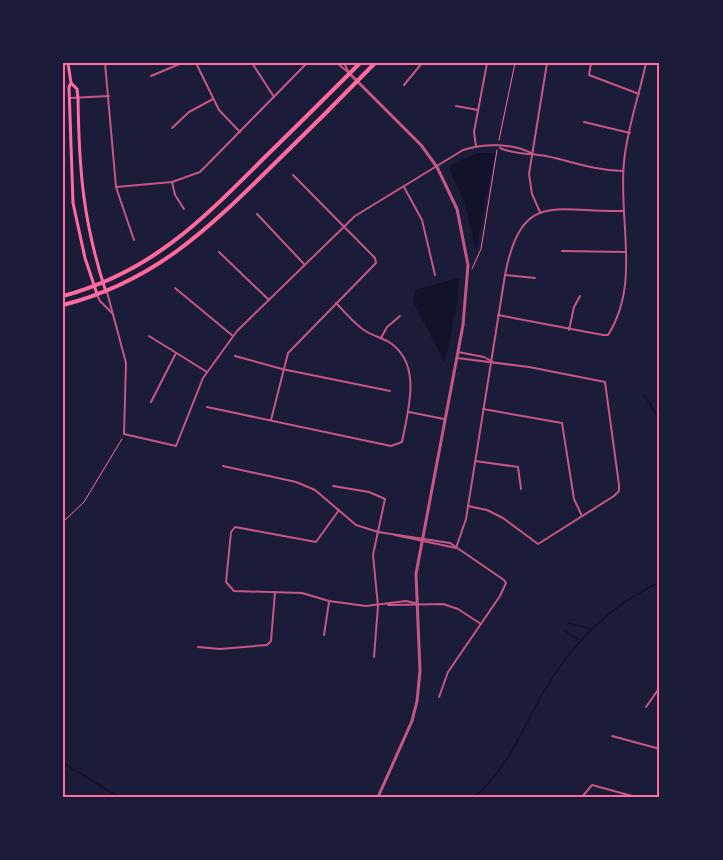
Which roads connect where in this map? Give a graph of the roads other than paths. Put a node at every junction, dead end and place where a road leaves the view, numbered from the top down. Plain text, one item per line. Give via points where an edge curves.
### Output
1 (68, 63) edge
2 (105, 63) edge
3 (182, 63) edge
4 (195, 63) edge
5 (252, 63) edge
6 (308, 63) edge
7 (337, 63) edge
8 (344, 63) edge
9 (360, 63) edge
10 (375, 63) edge
11 (422, 63) edge
12 (487, 63) edge
13 (547, 63) edge
14 (591, 63) edge
15 (646, 63) edge
16 (350, 73) junction
17 (151, 76) dead end
18 (357, 82) junction
19 (71, 83) junction
20 (405, 85) dead end
21 (639, 94) junction
22 (109, 96) junction
23 (274, 97) junction
24 (70, 98) junction
25 (78, 98) junction
26 (213, 99) junction
27 (456, 106) dead end
28 (478, 111) junction
29 (584, 122) dead end
30 (172, 128) dead end
31 (240, 132) junction
32 (630, 133) junction
33 (476, 146) junction
34 (533, 154) junction
35 (437, 167) junction
36 (623, 171) junction
37 (293, 175) dead end
38 (172, 182) junction
39 (116, 187) junction
40 (404, 187) junction
41 (183, 208) dead end
42 (624, 211) junction
43 (540, 212) junction
44 (256, 214) dead end
45 (343, 226) junction
46 (134, 240) dead end
47 (562, 251) dead end
48 (219, 252) dead end
49 (625, 252) junction
50 (304, 264) junction
51 (435, 275) dead end
52 (505, 275) junction
53 (535, 278) dead end
54 (103, 282) junction
55 (95, 285) junction
56 (175, 288) dead end
57 (106, 292) junction
58 (97, 295) junction
59 (63, 296) edge
60 (580, 296) dead end
61 (269, 300) junction
62 (336, 303) junction
63 (63, 305) edge
64 (112, 313) junction
65 (498, 315) junction
66 (400, 316) dead end
67 (569, 330) junction
68 (148, 336) dead end
69 (233, 336) junction
70 (381, 338) junction
71 (458, 352) junction
72 (176, 353) junction
73 (235, 356) dead end
74 (457, 358) junction
75 (493, 362) junction
76 (282, 369) junction
77 (207, 372) junction
78 (390, 391) dead end
79 (151, 402) dead end
80 (207, 407) dead end
81 (483, 409) junction
82 (408, 412) junction
83 (444, 419) junction
84 (271, 420) junction
85 (475, 460) junction
86 (223, 466) dead end
87 (333, 486) dead end
88 (521, 489) dead end
89 (468, 506) junction
90 (339, 510) junction
91 (582, 516) junction
92 (378, 532) junction
93 (392, 535) junction
94 (422, 537) junction
95 (421, 542) junction
96 (456, 548) junction
97 (274, 592) junction
98 (329, 601) junction
99 (415, 603) junction
100 (378, 606) junction
101 (481, 624) junction
102 (324, 635) dead end
103 (198, 647) dead end
104 (374, 657) dead end
105 (660, 687) edge
106 (439, 697) dead end
107 (646, 707) dead end
108 (612, 736) dead end
109 (660, 749) edge
110 (378, 797) edge
111 (582, 797) edge
112 (636, 797) edge

1 - 19 main road
2 - 22 street
3 - 17 street
4 - 26 street
5 - 23 street
6 - 23 street
7 - 16 street
8 - 16 street
9 - 16 main road
10 - 18 main road
11 - 20 street
12 - 28 street
13 - 34 street
14 - 21 street via 589,75
15 - 21 street
16 - 18 street
16 - 54 main road via 186,234
18 - 35 street via 421,145
18 - 57 main road via 200,235 152,269
19 - 24 main road
19 - 25 main road
21 - 32 street
22 - 25 street
22 - 39 street
23 - 31 street
24 - 25 street
24 - 55 main road via 74,203
25 - 54 main road via 82,200
26 - 30 street via 189,111
26 - 31 street
27 - 28 street
28 - 33 street
29 - 32 street
31 - 38 street via 200,172
32 - 36 street
33 - 34 street
33 - 35 street
34 - 36 street via 590,169
34 - 43 street via 530,188
35 - 40 street
35 - 71 street via 457,209 467,249 467,298
36 - 42 street
37 - 45 street
38 - 39 street
38 - 41 street
39 - 46 street
40 - 45 street
40 - 51 street via 422,220
42 - 43 street via 567,208
42 - 49 street
43 - 52 street via 515,236
44 - 50 street
45 - 50 street
45 - 62 street via 376,263
47 - 49 street
48 - 61 street
49 - 67 street via 624,296 608,335
50 - 61 street
52 - 53 street
52 - 65 street
54 - 55 main road
54 - 57 main road
55 - 58 main road
55 - 59 main road
56 - 69 street
57 - 58 main road
57 - 64 street
58 - 63 main road
58 - 64 street
60 - 67 street
61 - 69 street
62 - 70 street via 366,331
62 - 76 street via 294,345
64 - 77 street via 126,363 124,434 176,446 191,402
65 - 67 street
65 - 75 street
66 - 70 street
68 - 72 street
69 - 77 street
70 - 82 street via 400,352 410,373
71 - 74 street
71 - 75 street
72 - 77 street
72 - 79 street
73 - 76 street
74 - 75 street
74 - 83 street
75 - 81 street
75 - 91 street via 605,382 619,491
76 - 78 street
76 - 84 street
80 - 84 street
81 - 85 street
81 - 91 street via 562,423 574,500
82 - 83 street
82 - 84 street via 402,442 391,446
83 - 94 street
85 - 88 street via 518,466
85 - 89 street
86 - 90 street via 296,482 315,490
87 - 92 street via 385,499
89 - 91 street via 493,513 538,544
89 - 96 street
90 - 92 street via 356,525
90 - 97 street via 316,542 235,527 231,532 228,588
92 - 93 street
92 - 100 street via 373,561
93 - 94 street
93 - 95 street
94 - 95 street
94 - 96 street
95 - 96 street
95 - 99 street
96 - 101 street via 506,583
97 - 98 street via 302,593
97 - 103 street via 271,640 267,645
98 - 100 street
98 - 102 street
99 - 100 street
99 - 101 street via 453,606
99 - 110 street via 420,670 417,701
100 - 104 street
101 - 106 street via 448,672
105 - 107 street
108 - 109 street
111 - 112 street via 592,785

